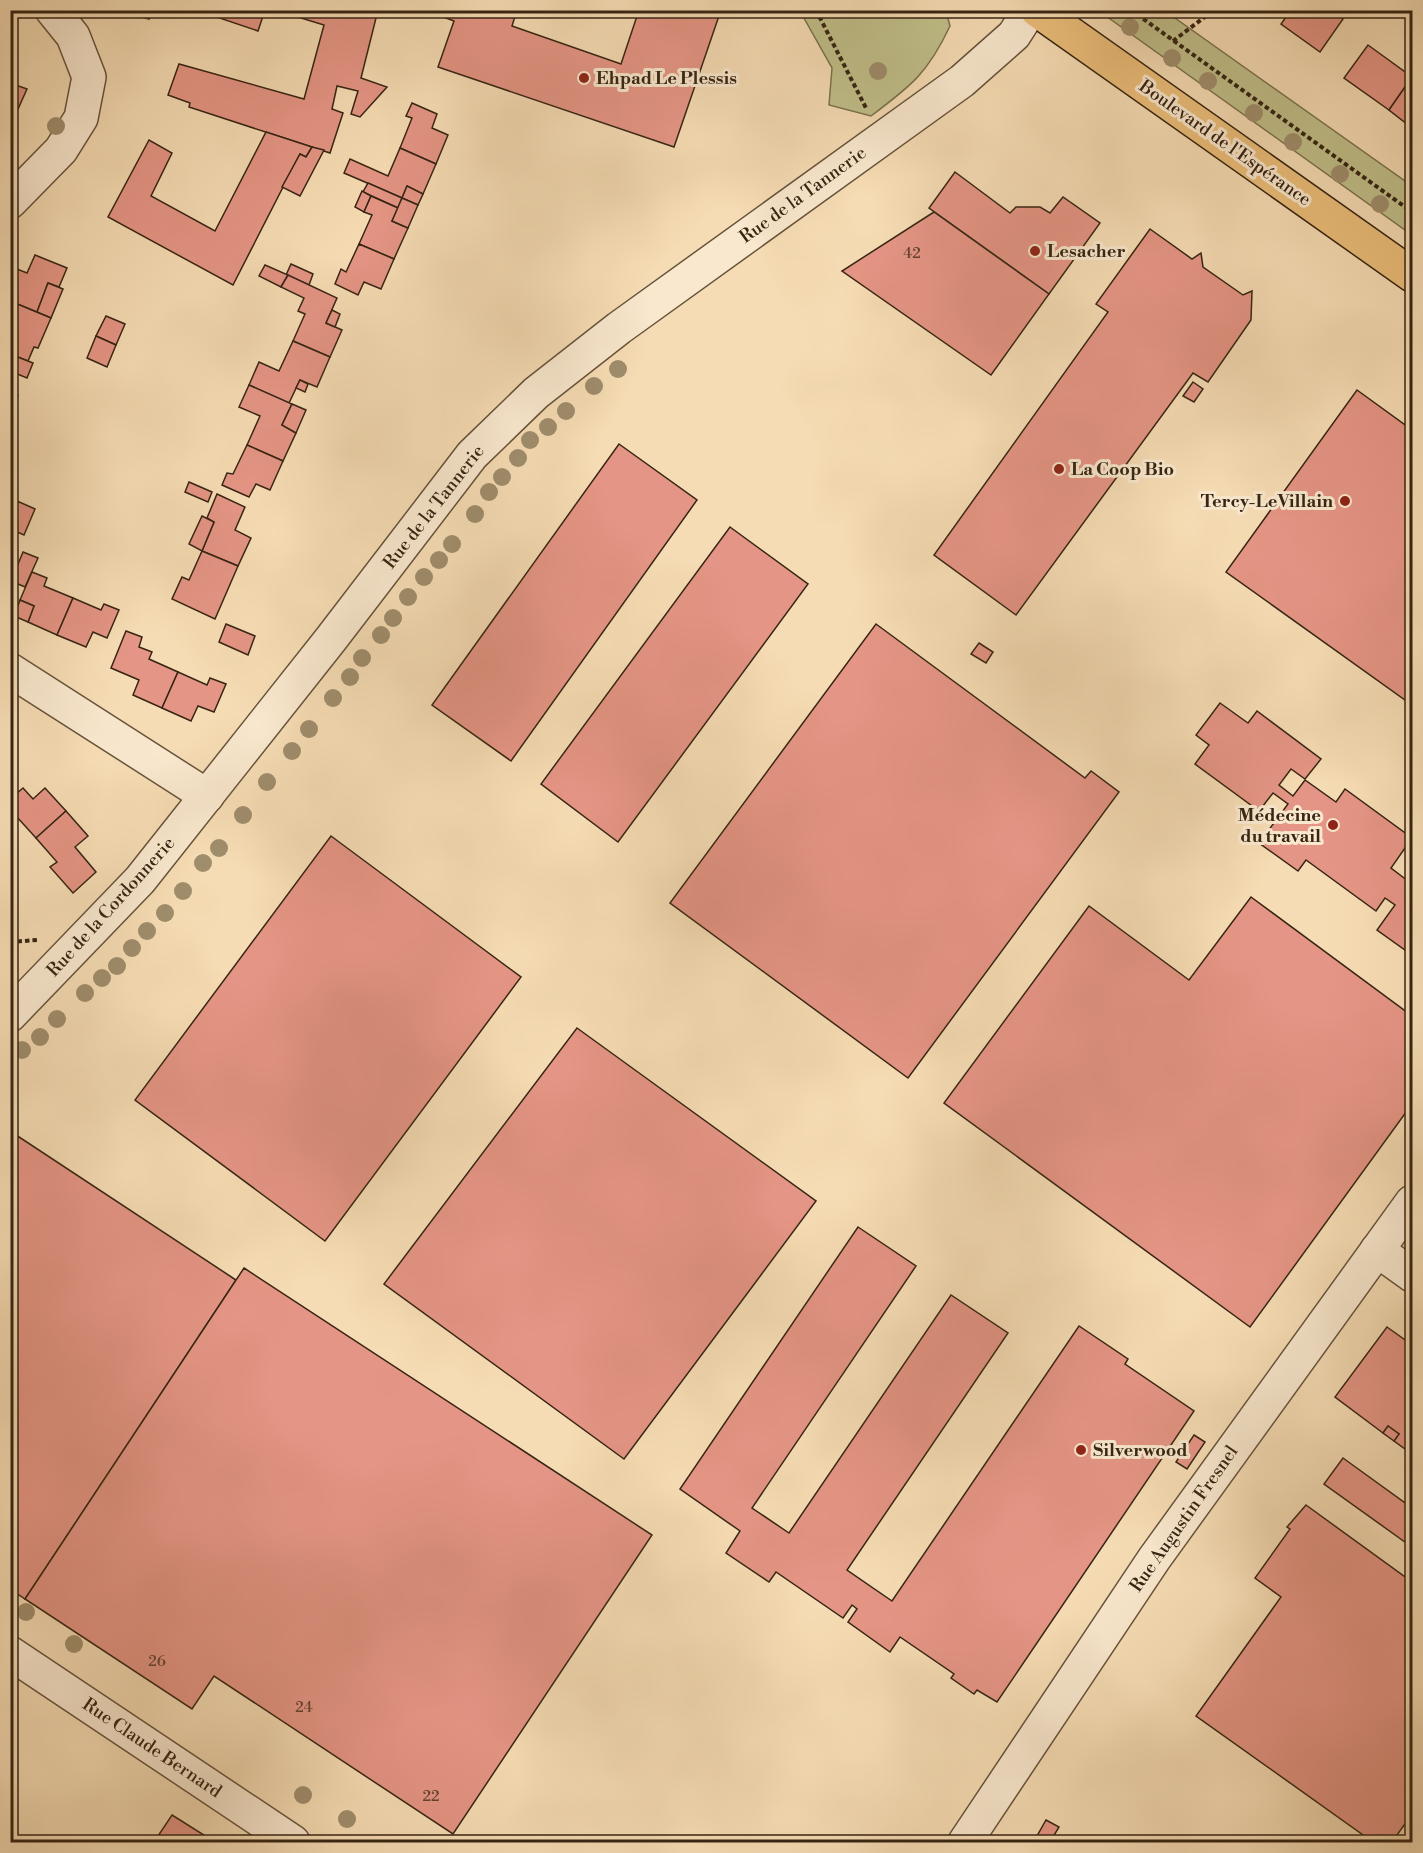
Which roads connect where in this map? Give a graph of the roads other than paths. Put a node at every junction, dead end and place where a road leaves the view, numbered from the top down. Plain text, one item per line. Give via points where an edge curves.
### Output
1 (52, 10) edge
2 (1030, 10) edge
3 (1037, 10) edge
4 (10, 202) edge
5 (1413, 275) edge
6 (10, 670) edge
7 (207, 796) junction
8 (10, 1015) edge
9 (1413, 1202) edge
10 (1377, 1250) junction
11 (1413, 1275) edge
12 (10, 1653) edge
13 (293, 1842) edge
14 (965, 1842) edge

1 - 4 street via 73,36 89,77 81,118 61,150
2 - 7 street, Rue de la Tannerie via 1014,35 962,81 609,335 536,393 472,455
3 - 5 main road, Boulevard de l'Espérance
6 - 7 street
7 - 8 street, Rue de la Cordonnerie via 140,880
9 - 10 street, Rue Augustin Fresnel
10 - 11 street
10 - 14 street, Rue Augustin Fresnel via 1154,1559
12 - 13 street, Rue Claude Bernard

